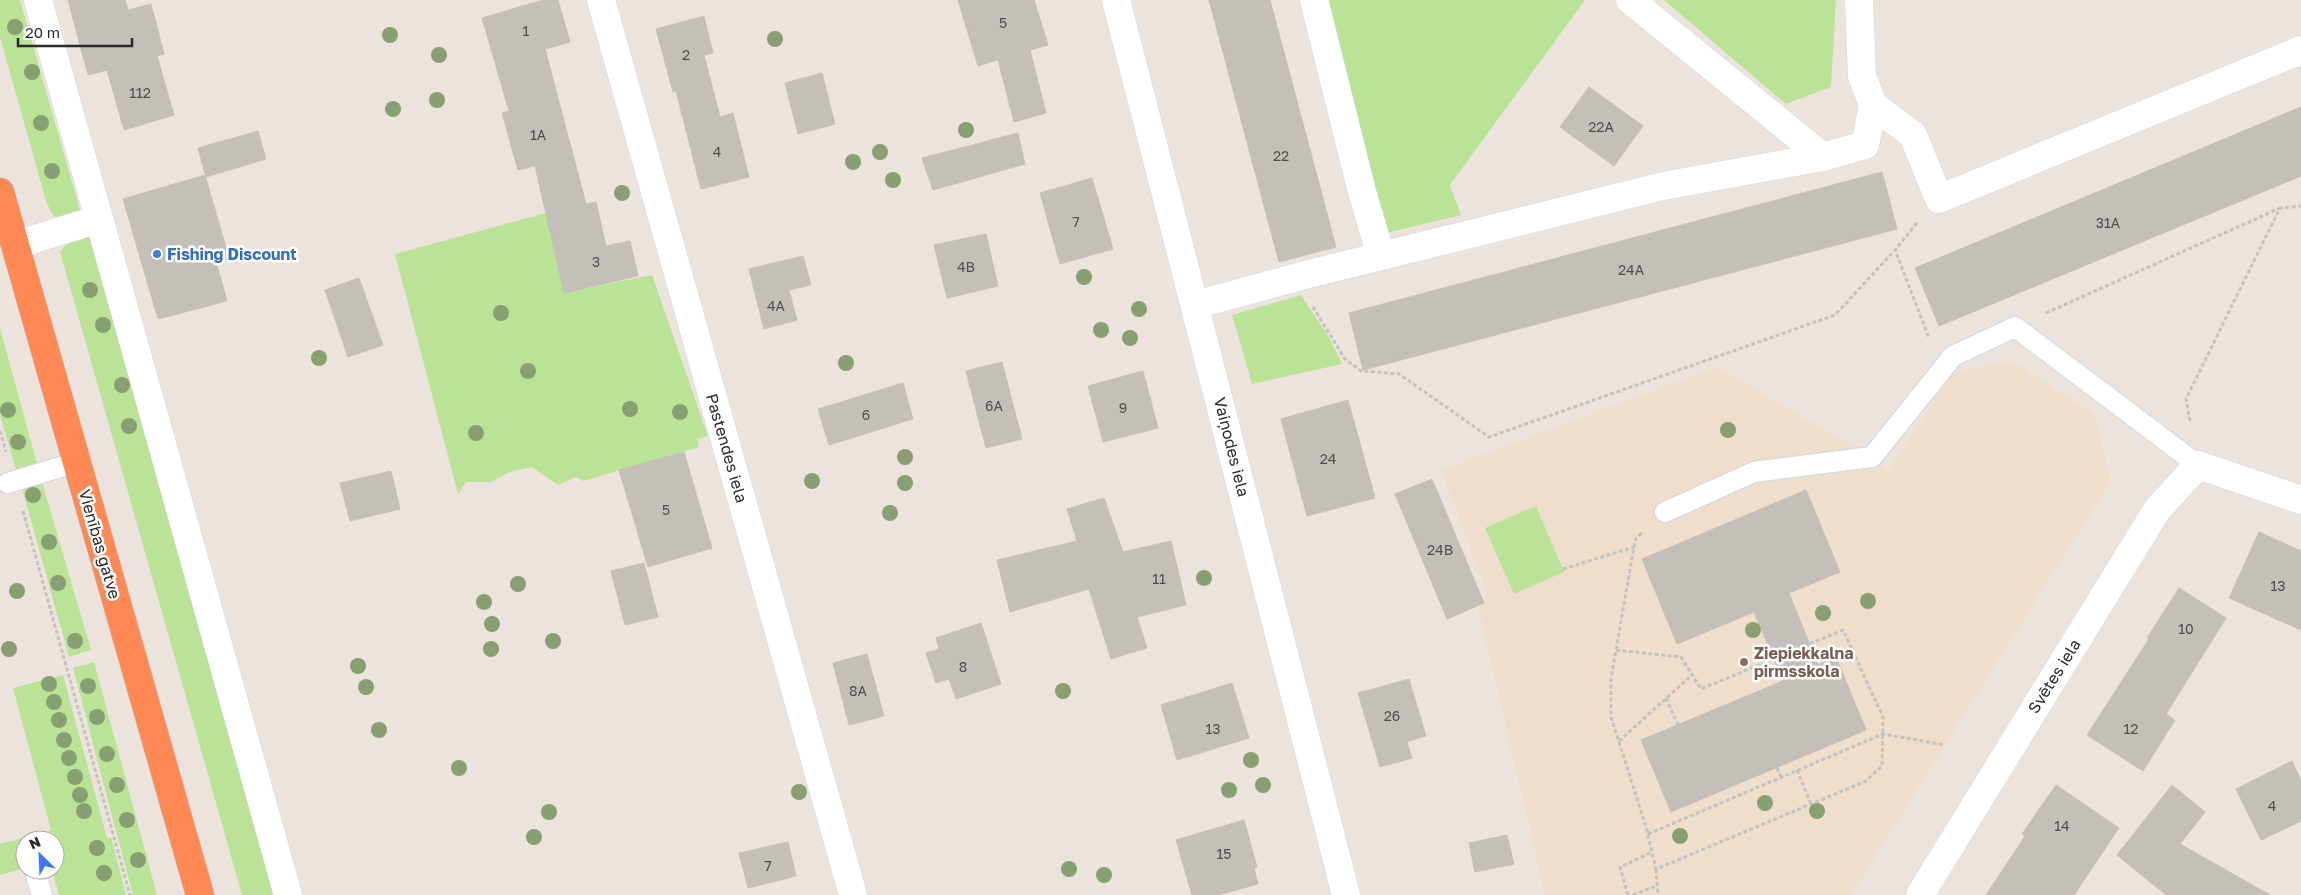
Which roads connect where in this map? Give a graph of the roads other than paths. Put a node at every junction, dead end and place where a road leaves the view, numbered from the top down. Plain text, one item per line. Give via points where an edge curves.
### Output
1 (38, 0) edge
2 (601, 0) edge
3 (1116, 0) edge
4 (1314, 0) edge
5 (1630, 0) edge
6 (1859, 0) edge
7 (2301, 50) edge
8 (1873, 105) junction
9 (1823, 157) junction
10 (0, 192) edge
11 (99, 219) junction
12 (15, 245) junction
13 (1381, 256) junction
14 (1195, 305) junction
15 (77, 462) junction
16 (2198, 465) junction
17 (11, 482) road end
18 (2301, 500) edge
19 (1665, 512) road end
20 (38, 880) edge
21 (42, 895) edge
22 (200, 895) edge
23 (288, 895) edge
24 (853, 895) edge
25 (1346, 895) edge
26 (1920, 895) edge

1 - 11 street
2 - 24 street, Pastendes iela
3 - 14 street, Vaiņodes iela
4 - 13 street
5 - 9 street
6 - 8 street via 1862,76
7 - 8 street via 1939,199 1913,135
8 - 9 street via 1865,145
9 - 13 street via 1663,186
10 - 12 highway, Vienības gatve
11 - 12 street
11 - 23 street
12 - 15 highway, Vienības gatve
13 - 14 street
14 - 25 street, Vaiņodes iela
15 - 17 lane
15 - 22 highway, Vienības gatve
16 - 18 street
16 - 19 lane via 2015,327 1953,356 1872,458 1754,472
16 - 26 street, Svētes iela via 2156,510
20 - 21 lane

